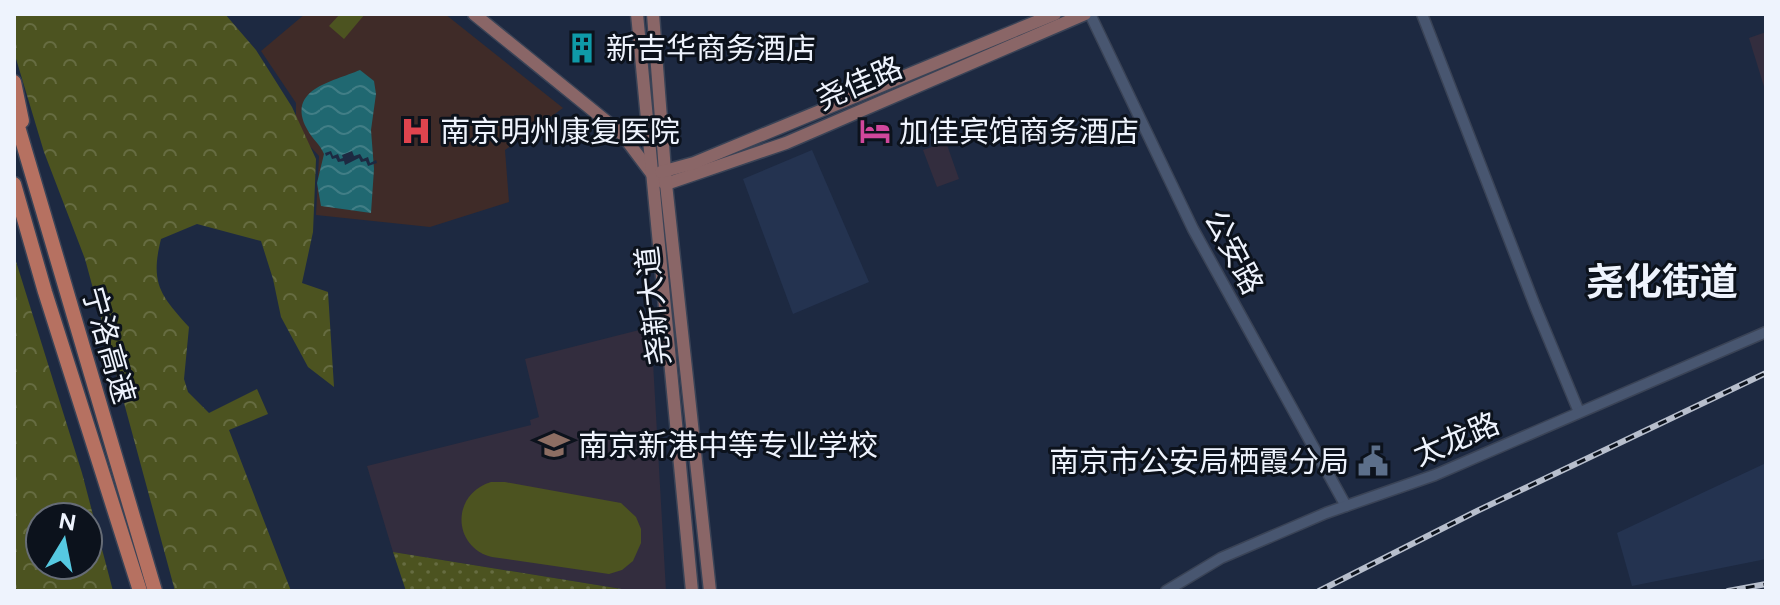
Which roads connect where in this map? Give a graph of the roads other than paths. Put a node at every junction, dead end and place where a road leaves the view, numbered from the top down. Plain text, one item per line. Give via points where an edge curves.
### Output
1 (474, 14) edge
2 (637, 14) edge
3 (653, 14) edge
4 (1055, 14) edge
5 (1088, 14) edge
6 (1422, 14) edge
7 (14, 82) edge
8 (14, 113) edge
9 (659, 176) junction
10 (14, 184) edge
11 (38, 196) junction
12 (14, 209) edge
13 (45, 292) junction
14 (1766, 332) edge
15 (1579, 412) junction
16 (1346, 506) junction
17 (140, 591) edge
18 (155, 591) edge
19 (692, 591) edge
20 (710, 591) edge
21 (1166, 591) edge

1 - 9 main road via 622,134
2 - 9 main road, 尧新大道
3 - 9 main road, 尧新大道
4 - 9 main road, 尧佳路
5 - 9 main road, 尧佳路 via 786,143
5 - 16 street, 公安路 via 1193,229
6 - 15 street
7 - 11 highway
8 - 11 highway, 宁洛高速
9 - 19 main road, 尧新大道
9 - 20 main road, 尧新大道
10 - 13 highway, 宁洛高速
11 - 18 highway, 宁洛高速
12 - 13 highway
13 - 17 highway, 宁洛高速
14 - 15 street, 太龙路
15 - 16 street, 太龙路 via 1435,475
16 - 21 street, 太龙路 via 1221,558

